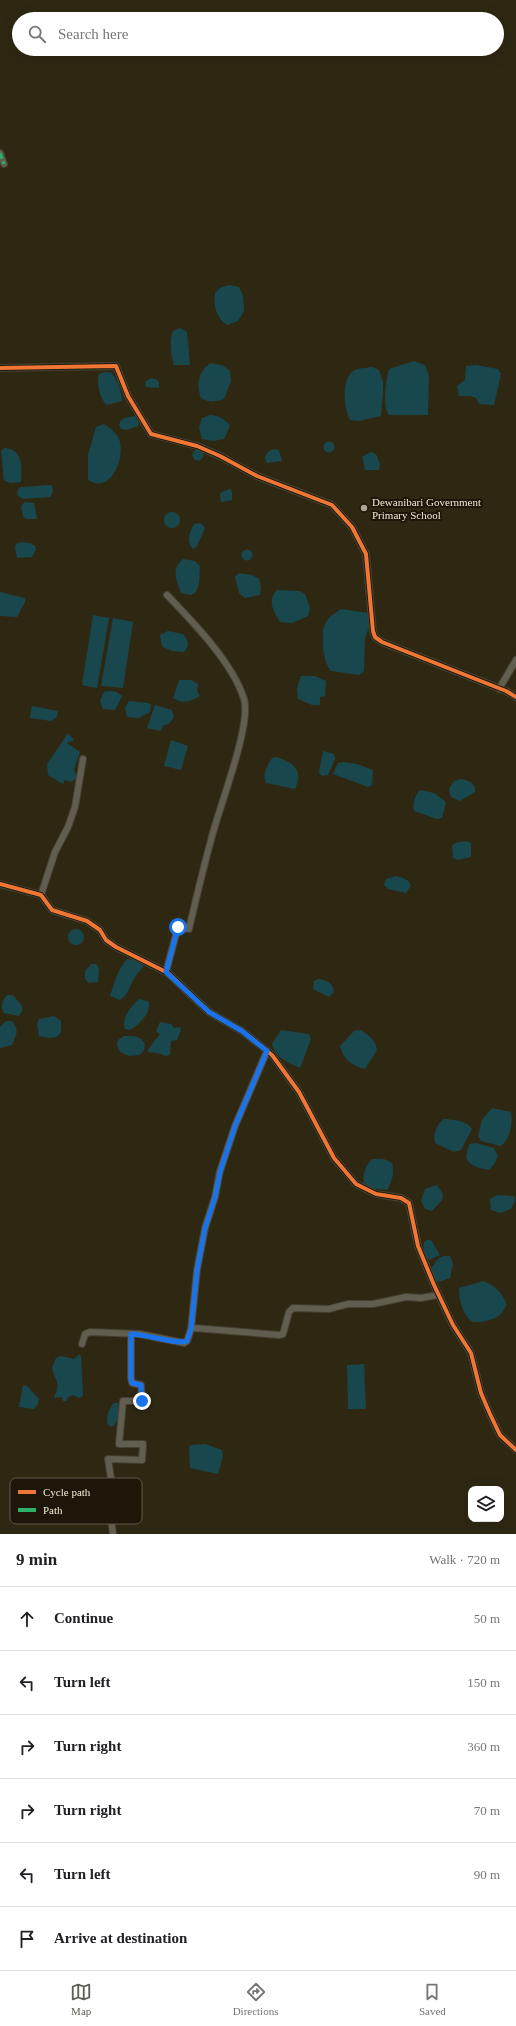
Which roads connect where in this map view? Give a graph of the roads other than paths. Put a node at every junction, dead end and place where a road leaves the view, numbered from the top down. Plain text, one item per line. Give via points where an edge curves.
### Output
1 (0, 153) edge
2 (4, 164) dead end
3 (0, 368) edge
4 (167, 595) dead end
5 (516, 660) edge
6 (499, 688) junction
7 (516, 698) edge
8 (83, 759) dead end
9 (0, 884) edge
10 (41, 895) junction
11 (166, 972) junction
12 (267, 1051) junction
13 (438, 1294) junction
14 (191, 1329) junction
15 (131, 1334) junction
16 (82, 1344) dead end
17 (516, 1450) edge
18 (111, 1478) edge
19 (112, 1524) edge
20 (113, 1534) edge

1 - 2 street
3 - 6 street via 116,366 128,396 150,434 196,446 258,476 332,505 352,527 366,554 375,637
4 - 11 street via 219,655 238,686 244,701 245,718 189,929 178,927
5 - 6 street
6 - 7 street
8 - 10 street via 75,807 55,852
9 - 10 street
10 - 11 street via 52,910 87,920 116,947
11 - 12 street via 209,1012 242,1031
12 - 13 street via 299,1092 334,1158 356,1184 376,1194 401,1198 409,1203 418,1246
12 - 14 street via 235,1126 220,1172 197,1270
13 - 14 street via 374,1304 348,1304 329,1309 293,1308 289,1312 283,1334 279,1335
13 - 17 street via 470,1353 481,1393 500,1435
14 - 15 street via 184,1343
15 - 16 street via 90,1332 85,1334
15 - 18 street via 131,1378 132,1383 141,1385 142,1401 123,1401 119,1444 143,1444 142,1460 108,1459
19 - 20 street

